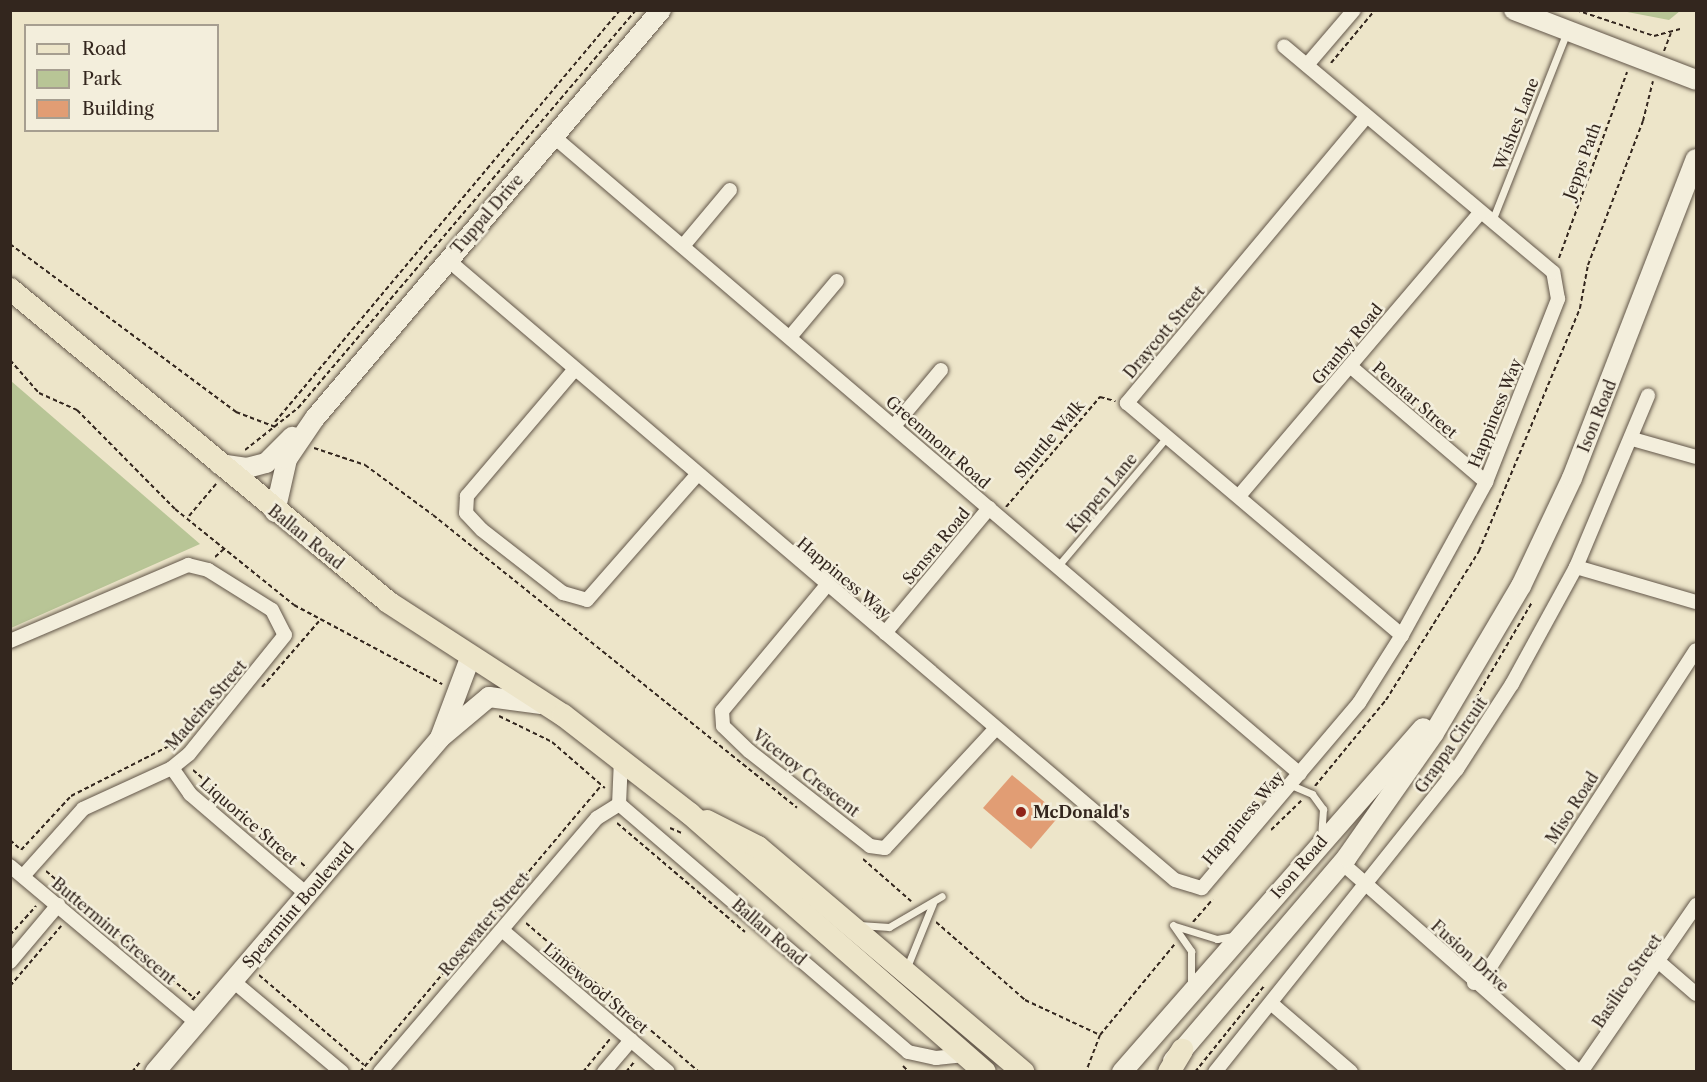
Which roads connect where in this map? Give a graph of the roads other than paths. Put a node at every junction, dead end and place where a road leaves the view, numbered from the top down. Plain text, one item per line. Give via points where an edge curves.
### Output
1 (661, 10) edge
2 (1354, 10) edge
3 (1514, 10) edge
4 (1566, 34) junction
5 (1284, 46) dead end
6 (1307, 65) junction
7 (1696, 80) edge
8 (1366, 117) junction
9 (554, 136) junction
10 (1696, 159) edge
11 (730, 190) dead end
12 (1480, 213) junction
13 (1492, 224) junction
14 (683, 246) junction
15 (448, 260) junction
16 (837, 281) dead end
17 (10, 289) edge
18 (790, 337) junction
19 (1350, 366) junction
20 (575, 369) junction
21 (941, 370) dead end
22 (1648, 396) dead end
23 (894, 426) junction
24 (1167, 437) junction
25 (295, 438) junction
26 (1632, 439) junction
27 (1696, 457) edge
28 (219, 464) junction
29 (697, 475) junction
30 (1486, 482) junction
31 (1239, 496) junction
32 (275, 512) junction
33 (994, 512) junction
34 (1057, 567) junction
35 (1576, 567) junction
36 (826, 585) junction
37 (1696, 602) edge
38 (885, 633) junction
39 (1402, 634) junction
40 (10, 641) edge
41 (1696, 650) edge
42 (470, 658) junction
43 (1476, 663) junction
44 (548, 706) junction
45 (996, 729) junction
46 (440, 738) junction
47 (621, 759) junction
48 (171, 768) junction
49 (1296, 780) junction
50 (617, 798) junction
51 (689, 813) junction
52 (1313, 850) junction
53 (1342, 863) junction
54 (10, 866) edge
55 (23, 876) junction
56 (1365, 883) junction
57 (308, 895) junction
58 (942, 896) dead end
59 (58, 905) junction
60 (1696, 905) edge
61 (924, 912) junction
62 (850, 925) junction
63 (502, 930) junction
64 (1242, 932) junction
65 (10, 962) edge
66 (1659, 962) junction
67 (907, 973) junction
68 (233, 981) junction
69 (1474, 983) junction
70 (1190, 993) junction
71 (1696, 994) edge
72 (1272, 1004) junction
73 (197, 1023) junction
74 (631, 1040) junction
75 (1182, 1050) junction
76 (967, 1055) junction
77 (1016, 1066) edge
78 (155, 1071) edge
79 (342, 1071) edge
80 (380, 1071) edge
81 (604, 1071) edge
82 (668, 1071) edge
83 (985, 1071) edge
84 (1032, 1071) edge
85 (1122, 1071) edge
86 (1163, 1071) edge
87 (1169, 1071) edge
88 (1215, 1071) edge
89 (1352, 1071) edge
90 (1580, 1071) edge

1 - 9 main road, Tuppal Drive
2 - 6 street
3 - 4 main road
4 - 7 main road
4 - 13 lane, Wishes Lane
5 - 6 street
6 - 8 street
8 - 12 street
8 - 24 street, Draycott Street via 1126,403
9 - 14 street, Greenmont Road
9 - 15 main road, Tuppal Drive
10 - 43 main road, Ison Road via 1572,478 1521,586
11 - 14 street
12 - 13 street
12 - 19 street, Granby Road
13 - 30 street, Happiness Way via 1553,272 1558,299
14 - 18 street, Greenmont Road
15 - 20 street, Happiness Way
15 - 25 main road, Tuppal Drive
16 - 18 street
17 - 28 main road, Ballan Road
18 - 23 street, Greenmont Road
19 - 30 street, Penstar Street
19 - 31 street, Granby Road
20 - 29 street, Happiness Way
20 - 29 street via 467,496 466,513 482,530 563,593 587,600
21 - 23 street
22 - 26 street, Grappa Circuit
23 - 33 street, Greenmont Road
24 - 31 street, Draycott Street
24 - 34 lane, Kippen Lane
25 - 28 main road, Tuppal Drive via 266,463 247,468
25 - 32 main road, Tuppal Drive via 278,481
26 - 27 street
26 - 35 street, Grappa Circuit
28 - 32 main road, Ballan Road
29 - 36 street, Happiness Way
30 - 39 street, Happiness Way
31 - 39 street, Draycott Street
32 - 42 main road, Ballan Road
33 - 34 street, Greenmont Road
33 - 38 street, Sensra Road
34 - 49 street, Greenmont Road
35 - 37 street
35 - 56 street, Grappa Circuit via 1457,769
36 - 38 street, Happiness Way
36 - 45 street, Viceroy Crescent via 722,711 723,726 749,751 870,846 885,848
38 - 45 street, Happiness Way
39 - 49 street, Happiness Way via 1359,703
40 - 48 street, Madeira Street via 188,565 208,570 272,610 284,626 283,640 214,725
41 - 69 street, Miso Road via 1492,964
42 - 44 main road, Ballan Road
42 - 46 main road, Spearmint Boulevard
43 - 52 main road, Ison Road via 1393,765
43 - 53 main road, Ison Road via 1434,733
44 - 46 main road, Spearmint Boulevard via 499,695 476,705
44 - 47 main road, Ballan Road
45 - 49 street, Happiness Way via 1175,880 1194,889 1210,884
46 - 57 main road, Spearmint Boulevard
47 - 50 street
47 - 51 main road, Ballan Road
48 - 55 street, Madeira Street via 83,809
48 - 57 street, Liquorice Street via 190,794
49 - 52 lane via 1323,809
50 - 63 street, Rosewater Street
50 - 76 street, Ballan Road via 908,1052 936,1058
51 - 62 main road, Ballan Road via 758,847
51 - 76 main road, Ballan Road
52 - 53 main road
52 - 64 main road, Ison Road
53 - 56 street, Fusion Drive
53 - 75 main road, Ison Road
54 - 55 street, Buttermint Crescent
55 - 59 street, Buttermint Crescent
56 - 69 street, Fusion Drive
56 - 72 street, Grappa Circuit
57 - 68 main road, Spearmint Boulevard
58 - 61 lane
59 - 65 street
59 - 73 street, Buttermint Crescent
60 - 66 street, Basilico Street
61 - 62 lane via 889,927
61 - 67 lane via 907,960
62 - 67 main road, Ballan Road
63 - 74 street, Limewood Street
63 - 80 street, Rosewater Street
64 - 70 main road, Ison Road
64 - 70 lane via 1217,939 1173,925 1191,951
66 - 71 street
66 - 90 street, Basilico Street
67 - 77 main road, Ballan Road
68 - 73 main road, Spearmint Boulevard
68 - 79 street
69 - 90 street, Fusion Drive
70 - 85 main road, Ison Road
72 - 88 street, Grappa Circuit
72 - 89 street
73 - 78 main road, Spearmint Boulevard
74 - 81 street
74 - 82 street, Limewood Street
75 - 86 main road, Ison Road
75 - 87 main road
76 - 83 main road, Ballan Road
77 - 84 main road, Ballan Road

